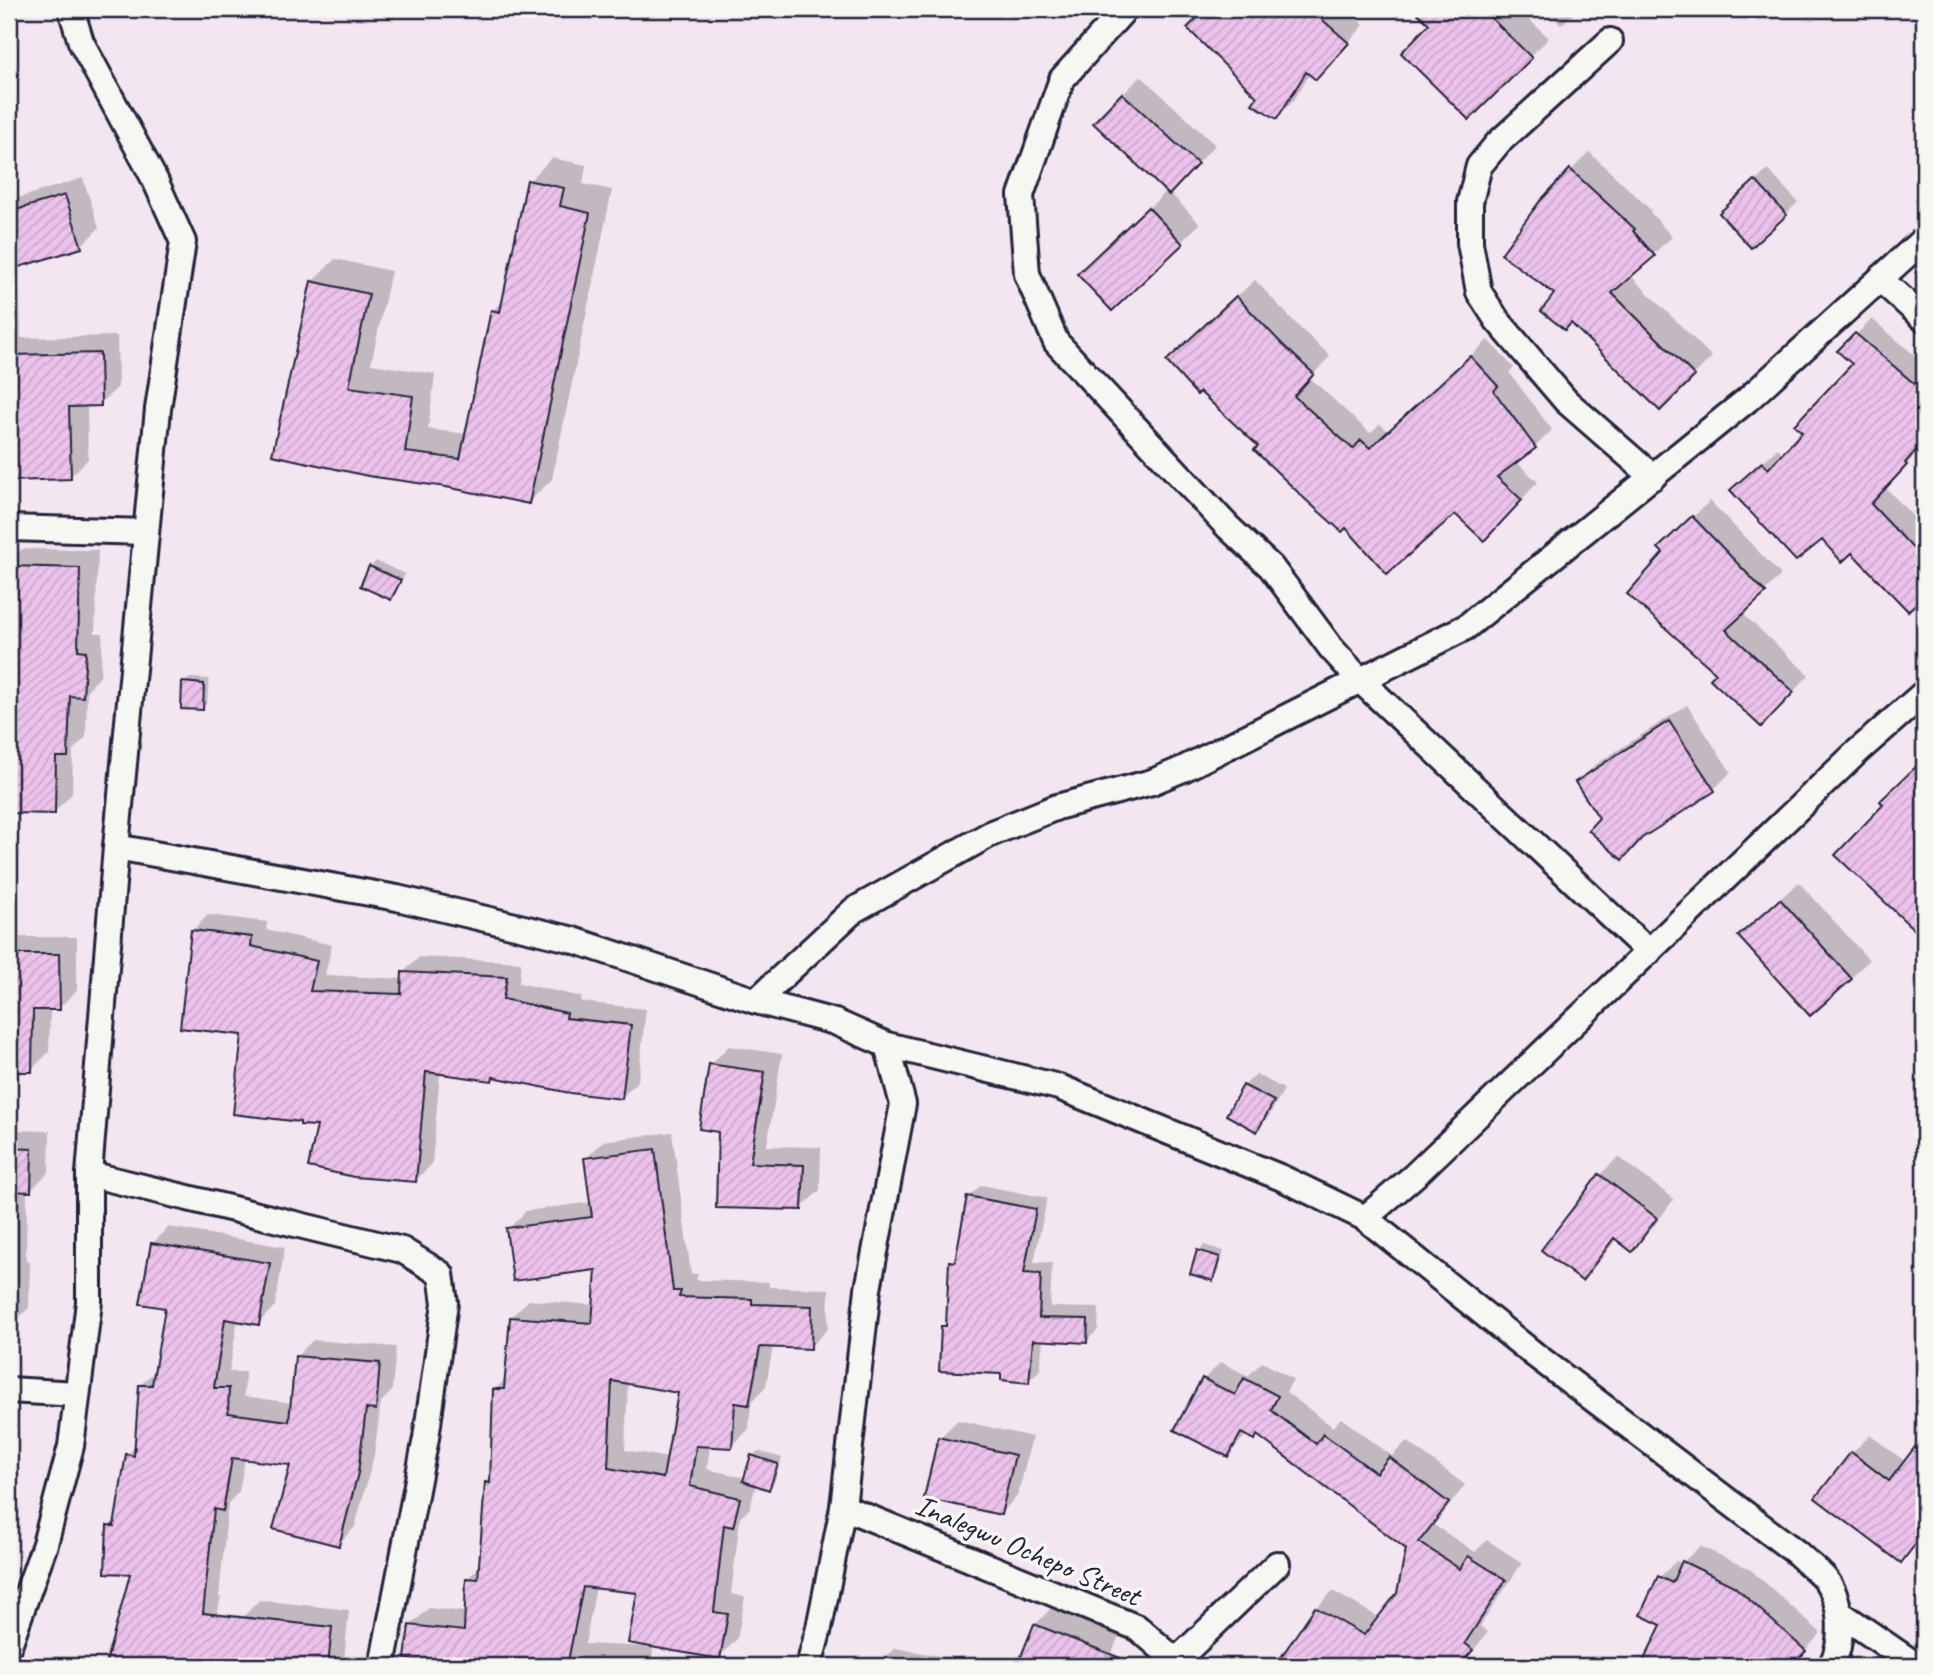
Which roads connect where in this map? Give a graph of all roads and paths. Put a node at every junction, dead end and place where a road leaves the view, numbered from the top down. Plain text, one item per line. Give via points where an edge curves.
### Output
1 (71, 9) edge
2 (1125, 9) edge
3 (1610, 41) dead end
4 (1924, 239) edge
5 (1880, 279) junction
6 (1924, 319) edge
7 (1653, 477) junction
8 (9, 528) edge
9 (146, 532) junction
10 (1360, 679) junction
11 (1924, 692) edge
12 (116, 847) junction
13 (1649, 952) junction
14 (756, 1001) junction
15 (887, 1045) junction
16 (89, 1174) junction
17 (1365, 1218) junction
18 (9, 1390) edge
19 (77, 1394) junction
20 (844, 1507) junction
21 (1277, 1564) dead end
22 (1841, 1614) junction
23 (9, 1645) edge
24 (1176, 1664) edge
25 (382, 1666) edge
26 (809, 1666) edge
27 (1830, 1666) edge
28 (1917, 1666) edge

1 - 9 street via 81,42 183,242 158,409
2 - 10 street via 1062,79 1021,195 1027,274 1056,342 1271,567
3 - 7 street via 1498,143 1479,166 1470,202 1470,243 1479,292 1497,320 1566,401
4 - 5 street
5 - 6 street
5 - 7 street via 1747,400
7 - 10 street via 1466,627
8 - 9 street
9 - 12 street
10 - 13 street
10 - 14 street via 1152,782 1057,807 992,833 854,910
11 - 13 street
12 - 14 street via 397,898 570,939
12 - 16 street
13 - 17 street
14 - 15 street via 835,1021
15 - 17 street via 1059,1087 1282,1178
15 - 20 street via 903,1104 868,1289
16 - 19 street via 89,1302
16 - 25 street via 402,1250 441,1274 445,1303 426,1438
17 - 22 street via 1535,1355 1797,1553 1827,1581
18 - 19 street
19 - 23 street via 71,1446 45,1544
20 - 24 street, Inalegwu Ochepo Street via 1138,1628
20 - 26 street
21 - 24 street
22 - 27 street
22 - 28 street

